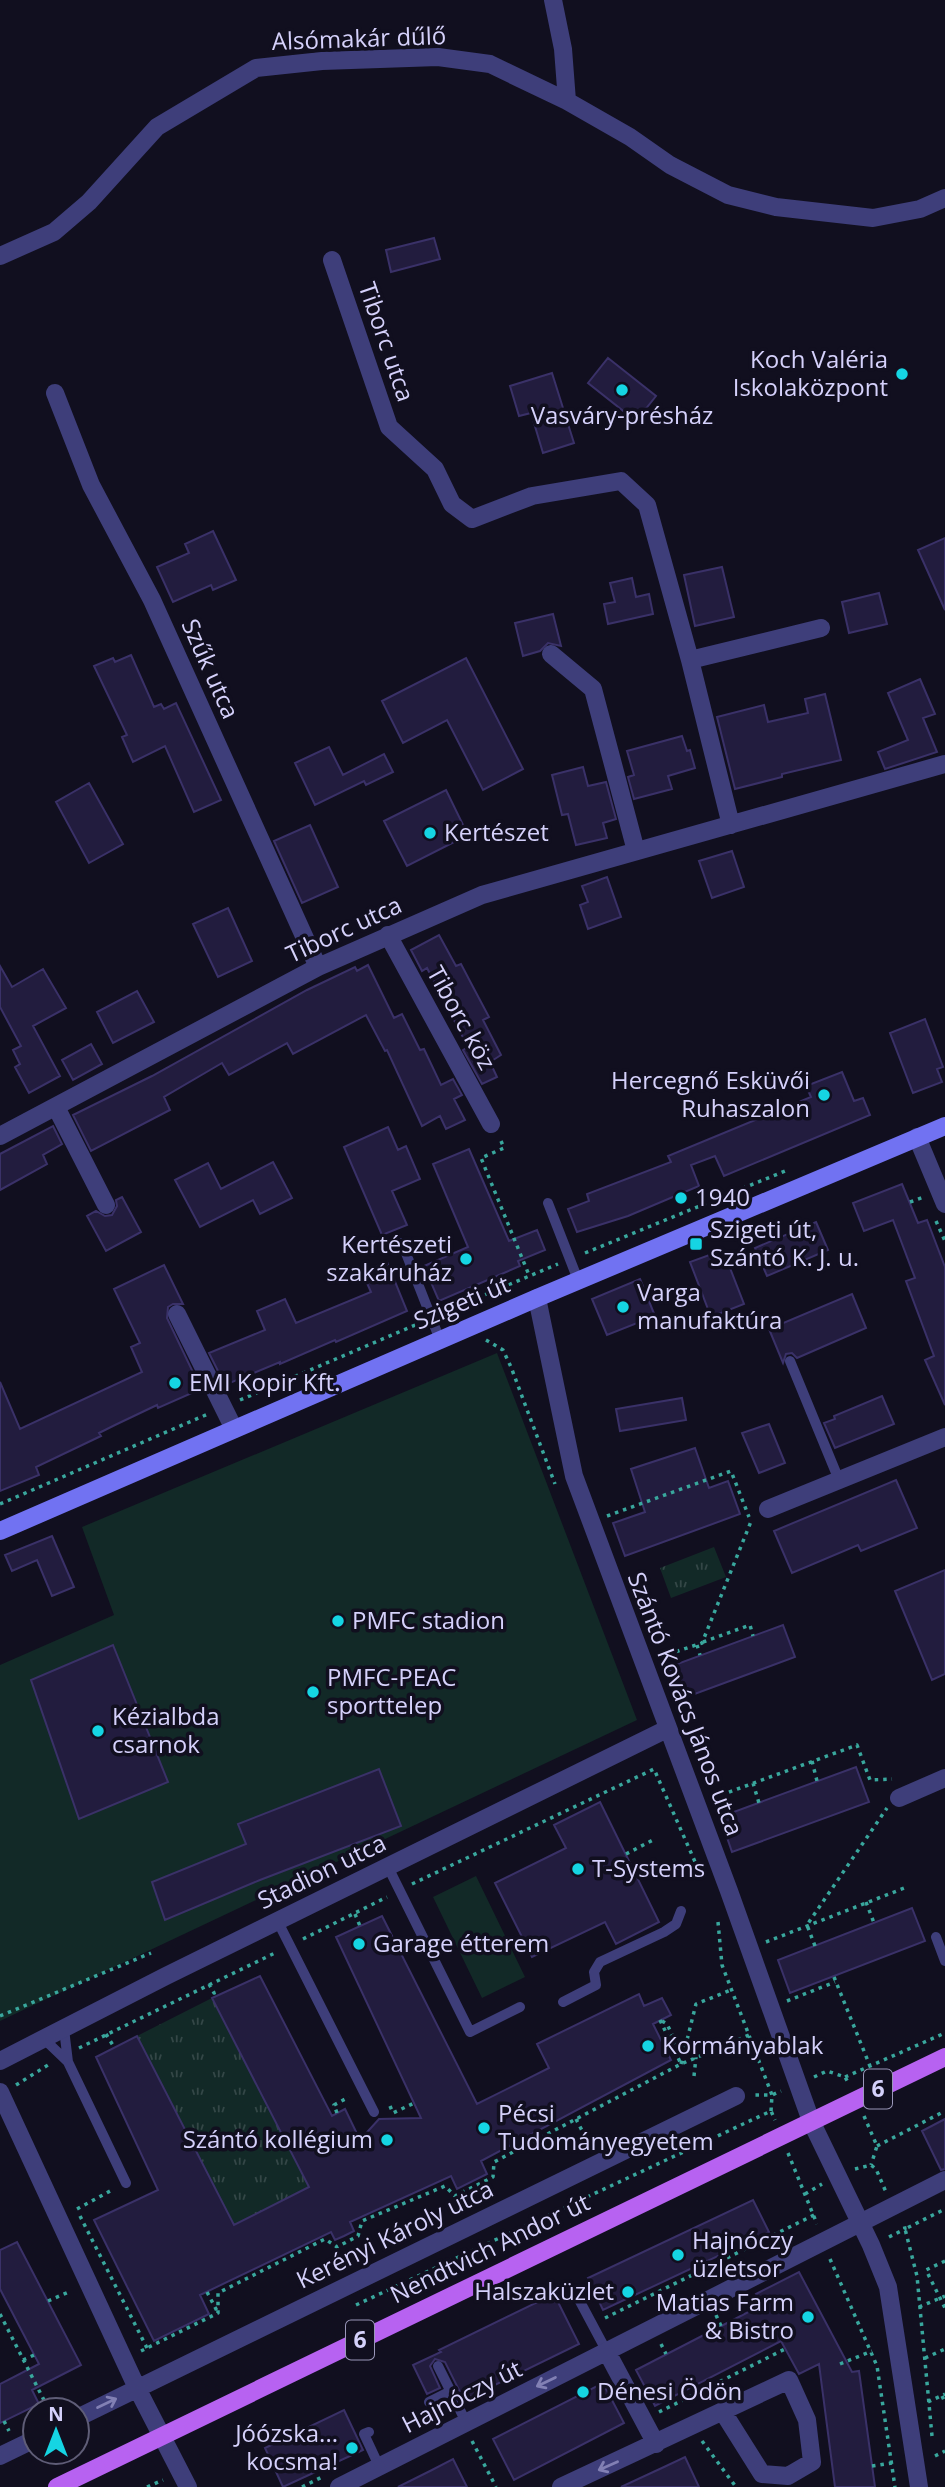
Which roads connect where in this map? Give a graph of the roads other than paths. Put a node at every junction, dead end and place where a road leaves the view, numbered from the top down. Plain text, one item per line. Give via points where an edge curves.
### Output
1 (553, 0) edge
2 (567, 101) junction
3 (945, 198) edge
4 (0, 256) edge
5 (332, 261) dead end
6 (55, 393) dead end
7 (821, 628) dead end
8 (551, 654) dead end
9 (690, 660) junction
10 (945, 764) edge
11 (731, 825) junction
12 (636, 851) junction
13 (388, 935) junction
14 (317, 967) junction
15 (56, 1107) junction
16 (491, 1124) dead end
17 (945, 1126) edge
18 (0, 1136) edge
19 (917, 1137) junction
20 (548, 1203) dead end
21 (945, 1204) edge
22 (106, 1205) dead end
23 (402, 1243) dead end
24 (578, 1280) junction
25 (537, 1297) junction
26 (177, 1314) dead end
27 (440, 1340) junction
28 (790, 1361) dead end
29 (234, 1429) junction
30 (945, 1437) edge
31 (839, 1480) junction
32 (768, 1508) road end
33 (0, 1531) edge
34 (667, 1729) junction
35 (945, 1778) edge
36 (899, 1798) road end
37 (388, 1867) junction
38 (681, 1911) dead end
39 (278, 1922) junction
40 (936, 1937) dead end
41 (945, 1961) edge
42 (563, 2003) dead end
43 (520, 2007) dead end
44 (64, 2029) junction
45 (44, 2039) junction
46 (945, 2057) edge
47 (66, 2058) junction
48 (0, 2061) edge
49 (8, 2090) edge
50 (736, 2096) dead end
51 (374, 2112) dead end
52 (811, 2122) junction
53 (945, 2180) edge
54 (126, 2183) road end
55 (859, 2222) junction
56 (576, 2294) dead end
57 (609, 2344) junction
58 (438, 2366) dead end
59 (137, 2388) junction
60 (451, 2391) junction
61 (429, 2402) dead end
62 (91, 2411) edge
63 (723, 2412) junction
64 (465, 2423) junction
65 (369, 2432) dead end
66 (161, 2435) junction
67 (656, 2444) junction
68 (21, 2446) edge
69 (0, 2456) edge
70 (379, 2466) junction
71 (572, 2485) edge
72 (57, 2487) edge
73 (188, 2487) edge
74 (339, 2487) edge
75 (919, 2487) edge

1 - 2 street
2 - 3 street, Alsómakár dűlő via 670,165 740,198 776,207 873,218 920,209
2 - 4 street, Alsómakár dűlő via 490,64 438,57 256,68 157,127 89,202 54,232
5 - 9 street, Tiborc utca via 389,427 435,469 452,503 472,519 532,496 621,481 647,505
6 - 14 street, Szűk utca via 91,485 152,600
7 - 9 street
8 - 12 street via 593,689
9 - 11 street, Tiborc utca
10 - 11 street, Tiborc utca
11 - 12 street, Tiborc utca
12 - 13 street, Tiborc utca via 482,895
13 - 14 street, Tiborc utca
13 - 16 street, Tiborc köz
14 - 15 street, Tiborc utca
15 - 18 street, Tiborc utca
15 - 22 street
17 - 19 street, Szigeti út
19 - 21 street
19 - 24 street, Szigeti út
20 - 24 lane
23 - 27 lane
24 - 25 street, Szigeti út
25 - 27 street, Szigeti út
25 - 34 street, Szántó Kovács János utca via 573,1476
26 - 29 street
27 - 29 street, Szigeti út
28 - 31 lane
29 - 33 street, Szigeti út
30 - 31 street
31 - 32 street
34 - 37 street, Stadion utca
34 - 52 street, Szántó Kovács János utca
35 - 36 street
37 - 39 street, Stadion utca
37 - 43 lane via 470,2032
38 - 42 lane via 676,1924 664,1932 600,1962 594,1972 596,1985
39 - 44 street, Stadion utca
39 - 51 lane
40 - 41 lane
44 - 45 street, Stadion utca
44 - 47 lane
45 - 47 lane
45 - 48 street, Stadion utca
46 - 52 main road, Nendtvich Andor út / 6
47 - 54 lane
49 - 59 street
50 - 59 street, Kerényi Károly utca
52 - 55 street, Szántó Kovács János utca
52 - 66 main road, Nendtvich Andor út / 6
53 - 55 street, Hajnóczy út
55 - 57 street, Hajnóczy út
55 - 75 street, Szántó Kovács János utca via 888,2287
56 - 57 lane
57 -> 64 street, Hajnóczy út
57 - 67 street
58 - 60 lane
62 -> 59 street, Kerényi Károly utca
59 - 66 street
60 - 61 lane
60 - 64 lane
63 - 63 street via 789,2380 807,2420 812,2462 788,2476 762,2474
63 - 67 street
64 - 70 street, Hajnóczy út
65 - 70 lane via 364,2434
66 - 72 main road, Nendtvich Andor út / 6
66 - 73 street
67 -> 71 street
68 - 69 street
70 - 74 street, Hajnóczy út

